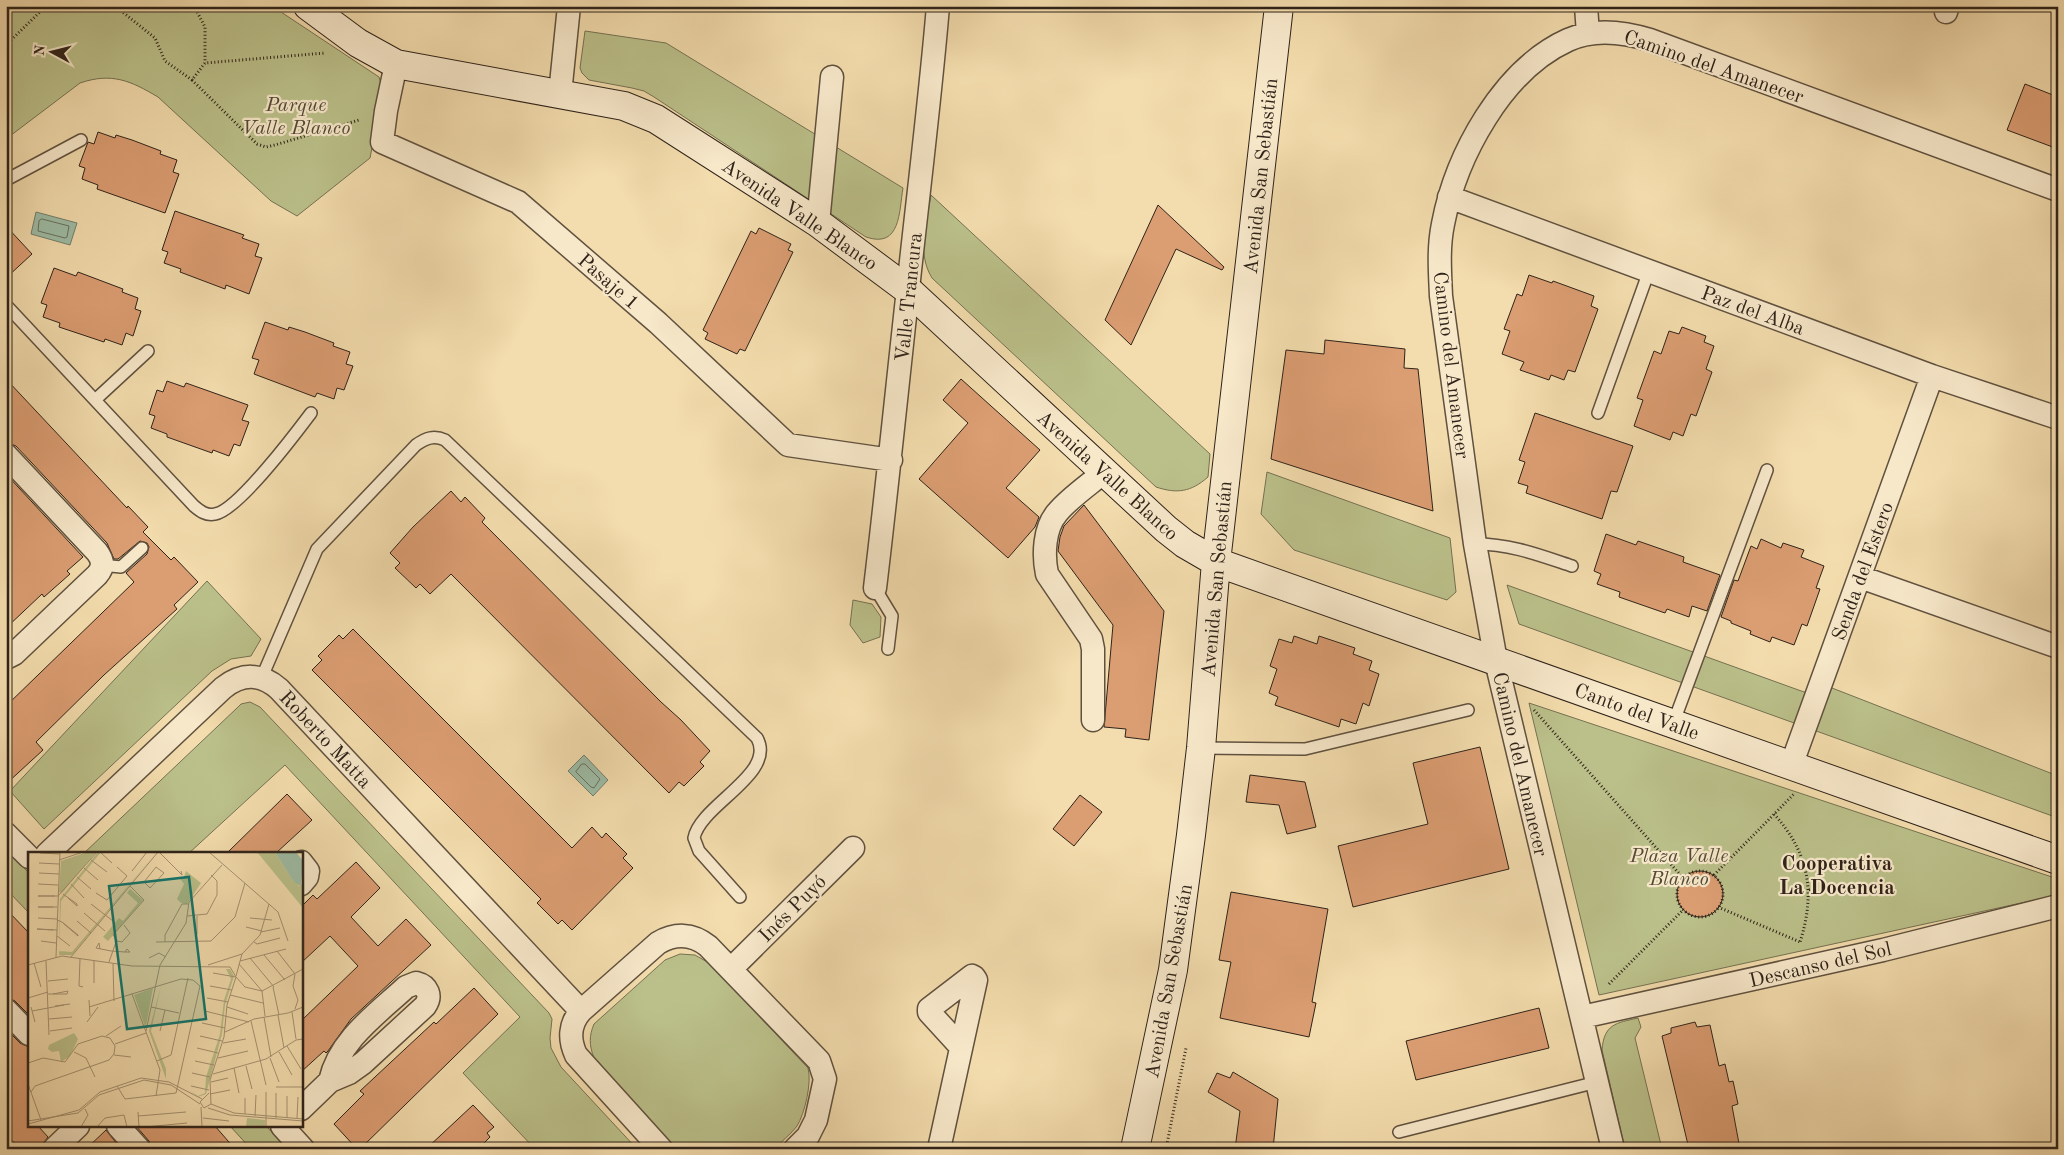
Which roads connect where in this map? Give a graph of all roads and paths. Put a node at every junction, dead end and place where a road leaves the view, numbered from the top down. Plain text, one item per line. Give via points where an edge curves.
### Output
1 (46, 6) edge
2 (111, 6) edge
3 (194, 6) edge
4 (308, 6) edge
5 (570, 6) edge
6 (938, 6) edge
7 (1279, 6) edge
8 (1586, 6) edge
9 (1588, 34) junction
10 (358, 43) junction
11 (6, 45) edge
12 (205, 64) junction
13 (396, 64) junction
14 (832, 77) dead end
15 (192, 80) junction
16 (560, 94) junction
17 (386, 111) junction
18 (81, 140) dead end
19 (6, 180) edge
20 (2058, 190) edge
21 (1449, 197) junction
22 (818, 223) junction
23 (1649, 271) junction
24 (908, 290) junction
25 (6, 305) edge
26 (148, 351) dead end
27 (1932, 376) junction
28 (95, 400) junction
29 (311, 413) dead end
30 (1598, 414) dead end
31 (2058, 418) edge
32 (6, 455) edge
33 (891, 460) junction
34 (1767, 470) dead end
35 (1104, 472) junction
36 (1475, 544) junction
37 (142, 548) dead end
38 (1216, 562) junction
39 (102, 563) junction
40 (1572, 566) dead end
41 (1860, 576) junction
42 (875, 588) joint
43 (2058, 648) edge
44 (888, 649) dead end
45 (6, 658) edge
46 (1496, 661) junction
47 (262, 678) junction
48 (1532, 708) dead end
49 (1468, 710) dead end
50 (1093, 720) dead end
51 (1673, 724) junction
52 (1201, 748) junction
53 (1803, 770) junction
54 (1774, 814) junction
55 (6, 834) edge
56 (853, 848) dead end
57 (49, 852) edge
58 (28, 857) edge
59 (2058, 860) edge
60 (302, 863) edge
61 (1714, 875) junction
62 (1683, 878) junction
63 (302, 883) edge
64 (1818, 888) dead end
65 (1809, 890) junction
66 (740, 897) dead end
67 (2058, 906) edge
68 (1718, 908) junction
69 (1683, 910) junction
70 (1800, 942) junction
71 (1836, 960) junction
72 (731, 969) junction
73 (6, 1010) edge
74 (581, 1011) junction
75 (1591, 1014) junction
76 (28, 1033) edge
77 (961, 1047) dead end
78 (330, 1081) junction
79 (1597, 1082) junction
80 (302, 1107) edge
81 (76, 1128) edge
82 (120, 1128) edge
83 (284, 1128) edge
84 (1400, 1132) dead end
85 (796, 1148) edge
86 (54, 1149) edge
87 (139, 1149) edge
88 (303, 1149) edge
89 (661, 1149) edge
90 (940, 1149) edge
91 (1135, 1149) edge
92 (1613, 1149) edge

1 - 11 path
2 - 15 path via 155,38 165,61
3 - 12 path via 205,27
4 - 10 street, Avenida Valle Blanco
5 - 16 street
6 - 24 street, Valle Trancura
7 - 38 street, Avenida San Sebastián
8 - 9 street
9 - 20 street, Camino del Amanecer via 1630,34 1650,40
9 - 21 street, Camino del Amanecer via 1569,39 1550,51 1509,87 1478,129 1456,174
10 - 12 path via 333,52
10 - 13 street, Avenida Valle Blanco
12 - 15 path
13 - 16 street, Avenida Valle Blanco
13 - 17 street, Pasaje 1
14 - 22 street
15 - 17 path via 256,144 266,147
16 - 22 street, Avenida Valle Blanco via 624,106 656,119
17 - 33 street, Pasaje 1 via 382,142 518,202 658,323 788,445
18 - 19 lane
21 - 23 street, Paz del Alba
21 - 36 street, Camino del Amanecer via 1439,259 1441,296
22 - 24 street, Avenida Valle Blanco
23 - 27 street, Paz del Alba
23 - 30 lane
24 - 33 street, Valle Trancura
24 - 35 street, Avenida Valle Blanco
25 - 28 lane
26 - 28 lane
27 - 31 street, Paz del Alba
27 - 41 street, Senda del Estero
28 - 29 lane via 194,506 207,514 229,507 278,458
32 - 39 street via 97,552
33 - 42 street, Valle Trancura
34 - 51 lane
35 - 38 street, Avenida Valle Blanco via 1166,529
35 - 50 street via 1056,513 1048,531 1044,562 1047,574 1091,639
36 - 40 lane via 1502,544
36 - 46 street, Camino del Amanecer
37 - 39 lane via 121,566
38 - 46 street, Canto del Valle
38 - 52 street, Avenida San Sebastián
39 - 45 street via 97,575
41 - 43 street
41 - 53 street, Senda del Estero
42 - 44 lane via 892,616
46 - 51 street, Canto del Valle
46 - 75 street, Camino del Amanecer
47 - 57 street, Roberto Matta via 240,678 223,688
47 - 66 lane via 318,549 416,445 432,437 445,440 757,738 761,750 754,768 698,825 694,838 699,851
47 - 74 street, Roberto Matta via 280,689
48 - 62 path
49 - 52 lane via 1306,749
51 - 53 street, Canto del Valle
52 - 91 street, Avenida San Sebastián via 1173,970
53 - 54 path
53 - 59 street, Canto del Valle
54 - 61 path
54 - 65 path via 1790,833 1801,855
55 - 58 street
56 - 72 street, Inés Puyó
60 - 63 street via 308,871
61 - 62 path via 1699,871
61 - 68 path via 1723,897
62 - 69 path via 1676,894
64 - 65 path
65 - 70 path via 1809,906
67 - 71 street, Descanso del Sol
68 - 69 path via 1701,917
68 - 70 path
69 - 75 path via 1598,996
70 - 71 path
71 - 75 street, Descanso del Sol
72 - 74 street via 701,940 675,936 658,943
72 - 85 street via 822,1066 825,1079 816,1120 808,1136
73 - 76 street
74 - 89 street via 572,1028 571,1040 576,1056
75 - 79 street, Camino del Amanecer
77 - 90 street
78 - 78 street via 363,1063 424,1006 429,994 426,988 410,984 348,1042 337,1059
78 - 80 street
79 - 84 lane
79 - 92 street, Camino del Amanecer
81 - 86 street
82 - 87 street
83 - 88 street

